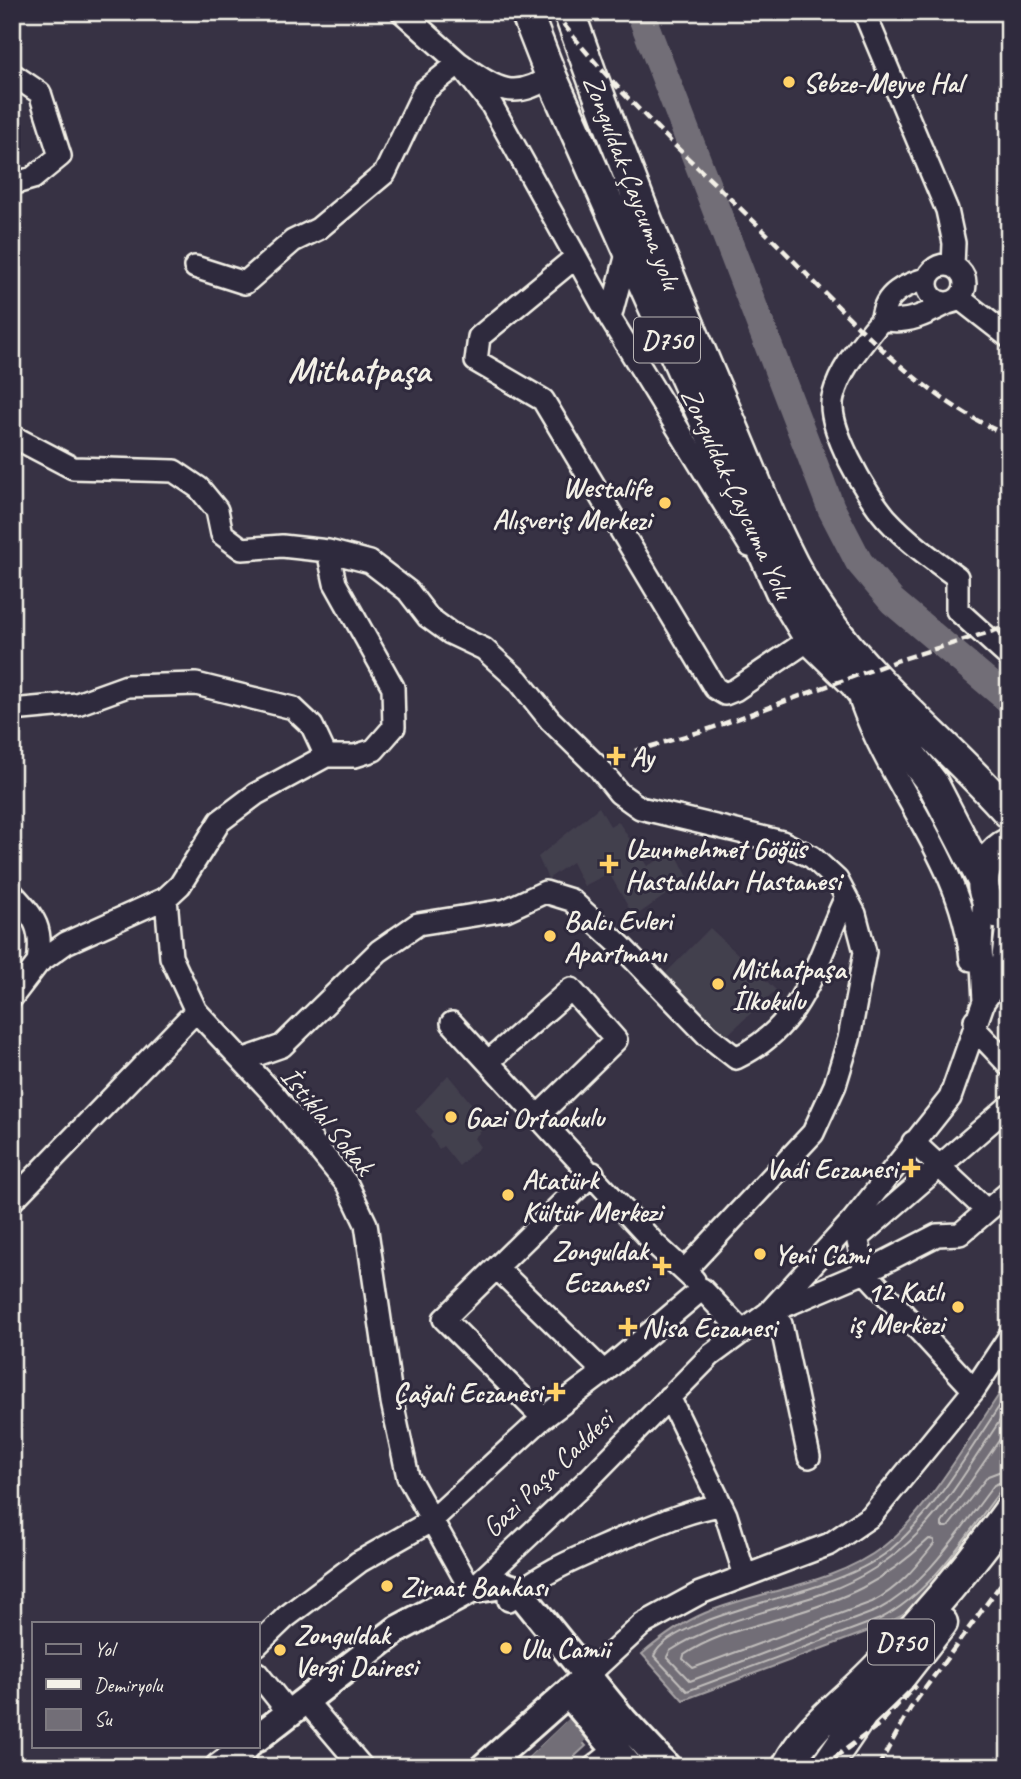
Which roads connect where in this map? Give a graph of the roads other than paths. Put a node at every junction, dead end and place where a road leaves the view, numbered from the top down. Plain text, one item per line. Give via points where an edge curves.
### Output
1 (402, 12) edge
2 (526, 12) edge
3 (569, 12) edge
4 (863, 12) edge
5 (459, 63) junction
6 (12, 74) edge
7 (551, 76) junction
8 (12, 184) edge
9 (628, 250) junction
10 (576, 257) junction
11 (195, 267) dead end
12 (954, 267) junction
13 (928, 278) junction
14 (953, 300) junction
15 (610, 318) junction
16 (882, 320) junction
17 (1009, 338) edge
18 (14, 437) edge
19 (328, 551) junction
20 (781, 591) junction
21 (820, 638) junction
22 (1009, 657) edge
23 (855, 683) junction
24 (12, 710) edge
25 (326, 756) junction
26 (1009, 813) edge
27 (1009, 843) edge
28 (984, 886) junction
29 (12, 894) edge
30 (846, 897) junction
31 (166, 898) junction
32 (1008, 918) edge
33 (38, 963) junction
34 (12, 997) edge
35 (984, 1001) junction
36 (195, 1011) junction
37 (452, 1023) dead end
38 (976, 1030) junction
39 (242, 1060) junction
40 (489, 1061) junction
41 (1009, 1065) edge
42 (1009, 1106) edge
43 (539, 1115) junction
44 (914, 1142) junction
45 (940, 1168) junction
46 (593, 1173) junction
47 (1009, 1192) edge
48 (12, 1201) edge
49 (986, 1210) junction
50 (855, 1229) junction
51 (497, 1268) junction
52 (685, 1270) junction
53 (865, 1272) junction
54 (702, 1289) junction
55 (768, 1313) junction
56 (742, 1331) junction
57 (1005, 1344) edge
58 (604, 1372) junction
59 (974, 1390) junction
60 (669, 1397) junction
61 (543, 1418) junction
62 (809, 1457) dead end
63 (721, 1505) junction
64 (1009, 1511) edge
65 (431, 1521) junction
66 (1009, 1541) edge
67 (745, 1576) junction
68 (471, 1590) junction
69 (514, 1596) junction
70 (259, 1642) edge
71 (259, 1675) edge
72 (588, 1675) junction
73 (568, 1693) junction
74 (298, 1707) junction
75 (862, 1714) junction
76 (259, 1736) edge
77 (801, 1740) junction
78 (244, 1748) edge
79 (659, 1758) edge
80 (625, 1761) edge
81 (219, 1767) edge
82 (362, 1767) edge
83 (484, 1767) edge
84 (594, 1767) edge
85 (771, 1767) edge
86 (787, 1767) edge
87 (826, 1767) edge
88 (842, 1767) edge

1 - 5 street
2 - 7 highway, Zonguldak-Çaycuma Yolu / D750
3 - 21 highway, Zonguldak-Çaycuma yolu / D750 via 614,140 725,412 800,578
4 - 12 street via 947,209
5 - 7 street via 491,85 510,90 531,90
5 - 10 street via 491,104
5 - 11 street via 424,91 385,173 318,229 293,241 245,283
6 - 8 street via 40,93 60,156 33,178
7 - 9 highway, Zonguldak-Çaycuma Yolu / D750
9 - 15 street
9 - 20 highway, Zonguldak-Çaycuma Yolu / D750
10 - 15 street
10 - 21 street via 480,337 476,361 544,400 715,688 725,694 736,690
12 - 13 street via 936,268
12 - 14 street via 965,281
13 - 14 street via 931,296
13 - 16 street via 891,295 883,306
14 - 16 street via 907,320
14 - 17 street
15 - 20 street via 727,512
16 - 22 street via 842,374 832,399 835,427 885,517 957,577 957,610
18 - 19 street via 73,468 174,471 199,488 216,510 222,534 242,549 282,546
19 - 25 street via 335,583 393,687 394,727 374,750 355,756
19 - 30 street via 370,562 408,591 428,617 484,649 518,680 619,793 640,807 782,842 812,857 837,880
20 - 21 highway, Zonguldak-Çaycuma Yolu / D750
21 - 23 highway, D750
21 - 26 highway, D750 via 850,649
23 - 28 highway, D750 via 933,784
23 - 38 street via 898,782 953,882 970,944
24 - 25 street via 77,704 127,686 196,684 293,708 312,726
25 - 31 street via 256,794 220,821 180,885
27 - 28 highway via 987,861
28 - 32 highway, D750 via 995,910
28 - 35 street
29 - 33 street via 32,915 41,937
30 - 39 street via 798,1006 777,1032 736,1058 571,900 545,892 506,910 418,924 379,951 282,1046
30 - 52 street via 865,952 847,1051 827,1106 813,1133
31 - 33 street via 87,932
31 - 36 street, İstiklal Sokak via 171,957
32 - 35 street via 1000,979
33 - 34 street
35 - 38 street
36 - 39 street, İstiklal Sokak
36 - 48 street
37 - 40 street
38 - 41 street
38 - 44 street via 950,1098
39 - 65 street, İstiklal Sokak via 348,1184 366,1224 392,1402 408,1477
40 - 43 street
40 - 43 street via 571,989 616,1040
42 - 45 street
43 - 46 street
44 - 45 street
44 - 50 street
45 - 49 street
45 - 50 street
46 - 51 street
46 - 52 street via 656,1245
47 - 49 street
49 - 53 street via 960,1234 937,1235
50 - 53 street
50 - 55 street, Gazi Paşa Caddesi
51 - 58 street
51 - 61 street via 444,1319
52 - 54 street
53 - 55 street
53 - 59 street
54 - 56 street
54 - 58 street
55 - 56 street, Gazi Paşa Caddesi
55 - 62 street via 781,1324
56 - 60 street, Gazi Paşa Caddesi via 710,1355
57 - 59 street
58 - 61 street
59 - 67 street via 870,1516 830,1544
60 - 63 street
60 - 68 street, Gazi Paşa Caddesi
61 - 65 street
63 - 67 street
63 - 69 street via 658,1522 555,1566
64 - 77 highway, D750 via 880,1666
65 - 68 street, İstiklal Sokak
65 - 70 street via 359,1562
66 - 75 highway, D750 via 899,1678
67 - 72 street via 700,1593 643,1624
68 - 69 main road via 502,1585
68 - 74 main road, Gazi Paşa Caddesi via 398,1629
69 - 72 main road
71 - 74 street
72 - 73 main road
72 - 79 main road
73 - 80 main road
73 - 83 main road
74 - 76 main road, Gazi Paşa Caddesi
74 - 82 street
75 - 87 highway, D750
75 - 88 street
77 - 85 main road
77 - 86 highway, D750
78 - 81 main road
80 - 84 street via 604,1759

